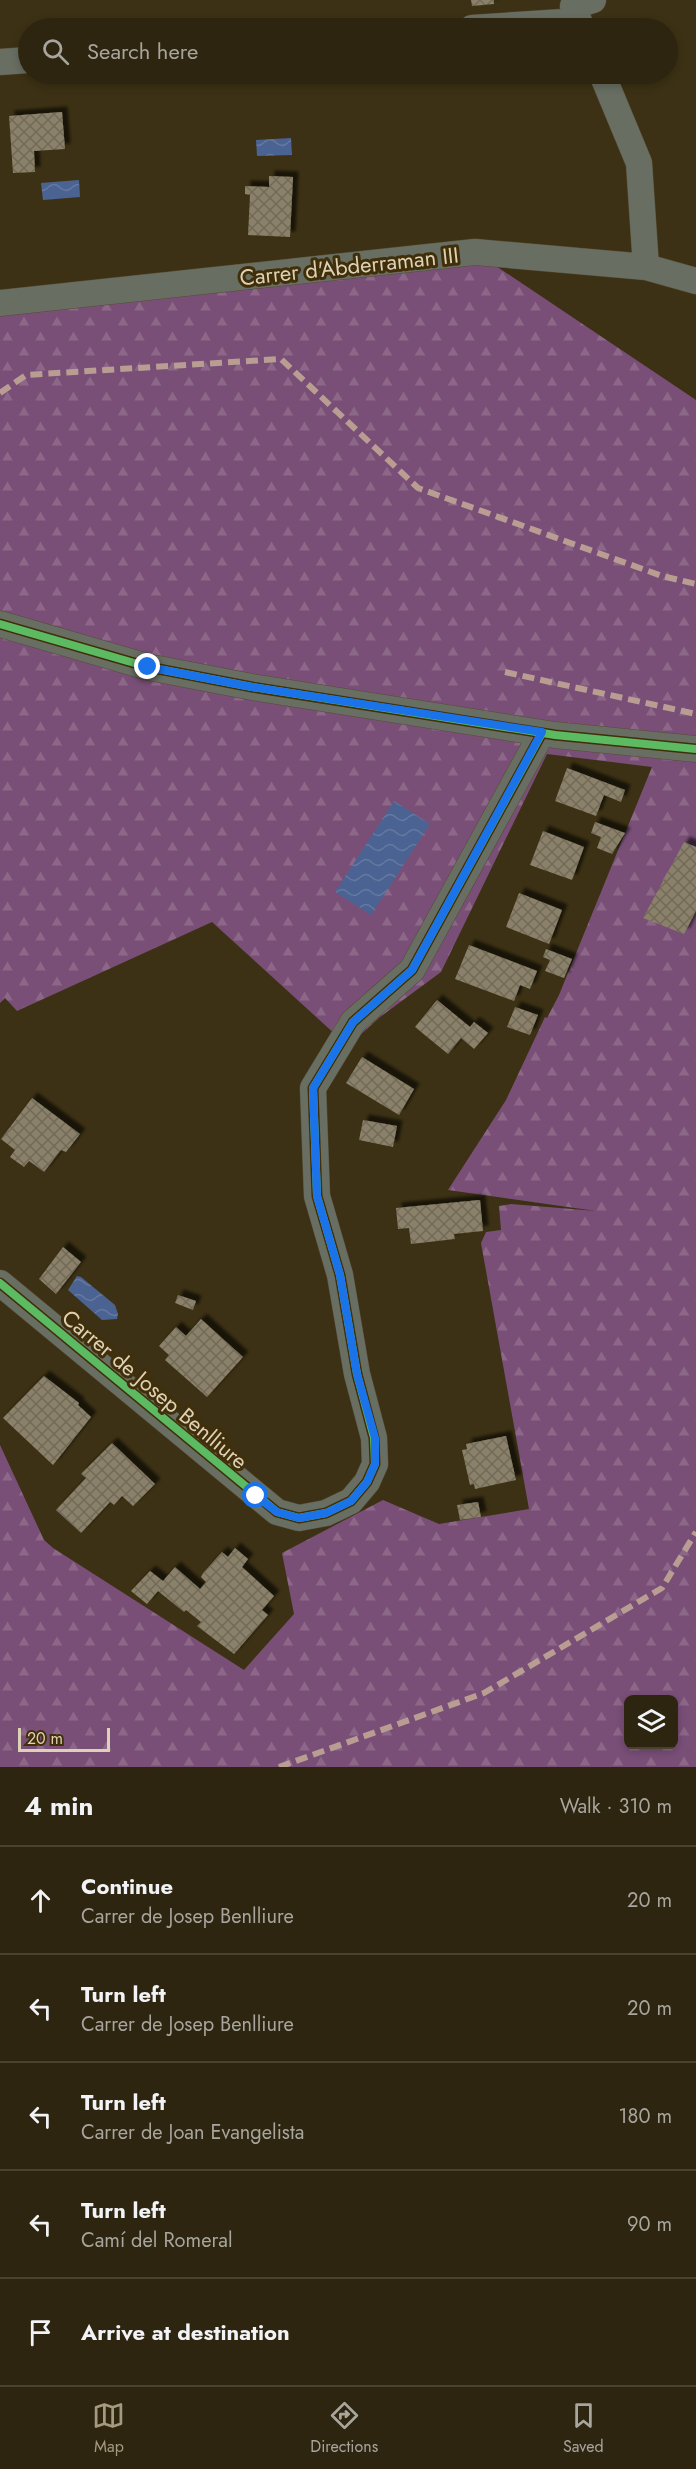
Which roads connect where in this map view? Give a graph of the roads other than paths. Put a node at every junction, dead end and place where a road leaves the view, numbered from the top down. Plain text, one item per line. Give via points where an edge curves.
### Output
1 (580, 11) edge
2 (536, 18) edge
3 (18, 61) edge
4 (0, 62) edge
5 (606, 84) edge
6 (646, 267) junction
7 (696, 281) edge
8 (0, 303) edge
9 (0, 624) edge
10 (542, 732) junction
11 (696, 749) edge
12 (0, 1283) edge

1 - 2 street
3 - 4 street
5 - 6 street via 639,163
6 - 7 street, Carrer d'Abderraman III
6 - 8 street, Carrer d'Abderraman III via 475,252
9 - 10 street via 148,667
10 - 11 street
10 - 12 street, Carrer de Josep Benlliure via 412,970 353,1022 313,1088 317,1196 340,1275 357,1374 375,1438 375,1464 367,1482 351,1501 326,1513 299,1518 277,1512

